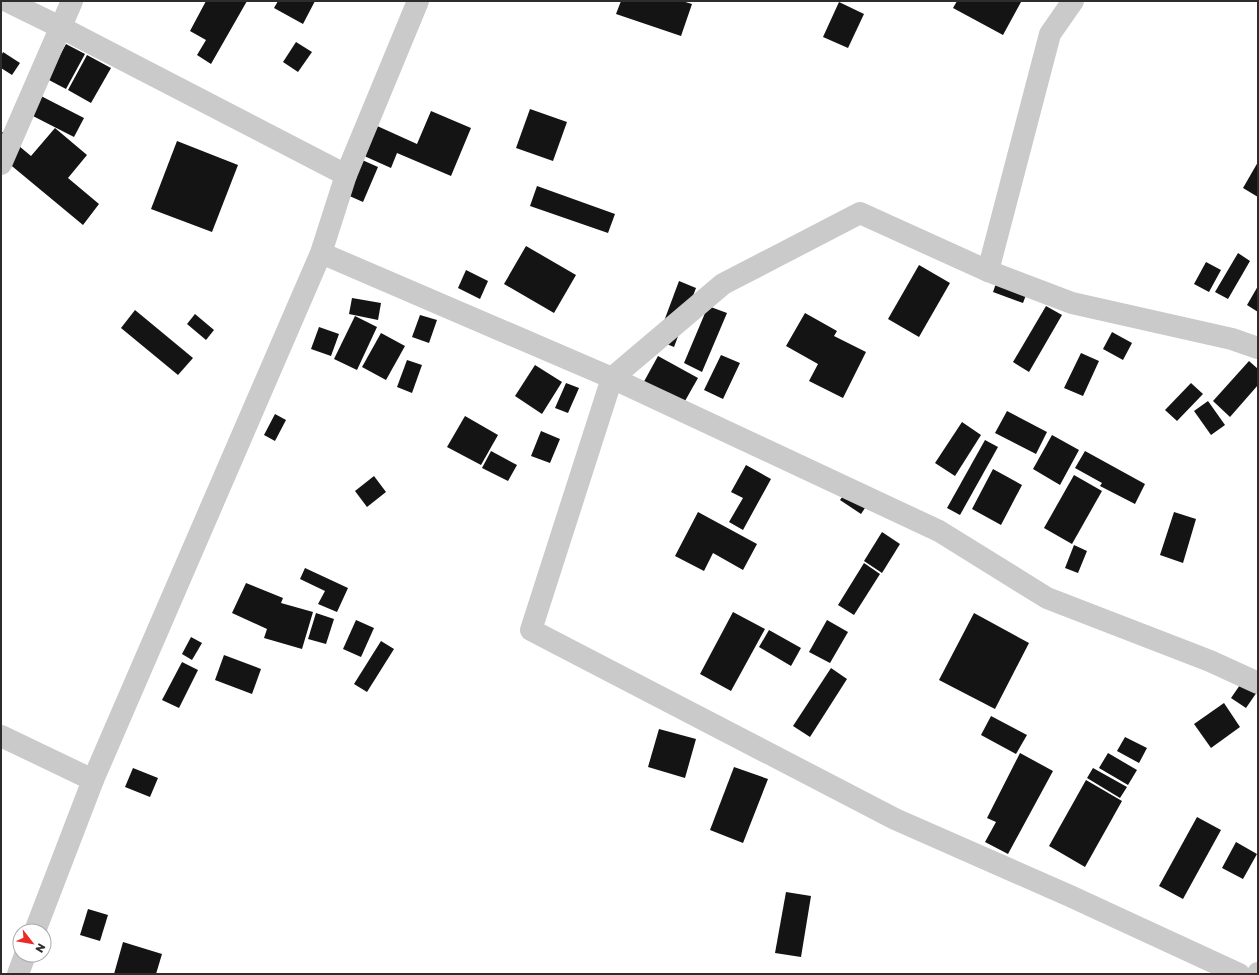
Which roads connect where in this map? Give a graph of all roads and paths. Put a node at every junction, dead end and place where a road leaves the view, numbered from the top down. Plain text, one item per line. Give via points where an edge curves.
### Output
1 (7, 1) edge
2 (72, 1) edge
3 (418, 1) edge
4 (1073, 1) edge
5 (60, 27) junction
6 (1, 164) edge
7 (346, 175) junction
8 (321, 253) junction
9 (988, 271) junction
10 (1258, 348) edge
11 (612, 378) junction
12 (1258, 683) edge
13 (1, 736) edge
14 (94, 780) junction
15 (38, 923) edge
16 (22, 963) edge
17 (18, 974) edge
18 (1239, 974) edge

1 - 5 street
2 - 5 street
3 - 7 street
4 - 9 street via 1050,34
5 - 6 street
5 - 7 street
7 - 8 street
8 - 11 street
8 - 14 street
9 - 10 street via 1072,303 1232,339
9 - 11 street via 860,213 723,284
11 - 12 street via 939,531 1047,598 1210,661
11 - 18 street via 531,630 895,819
13 - 14 street
14 - 15 street
16 - 17 street

